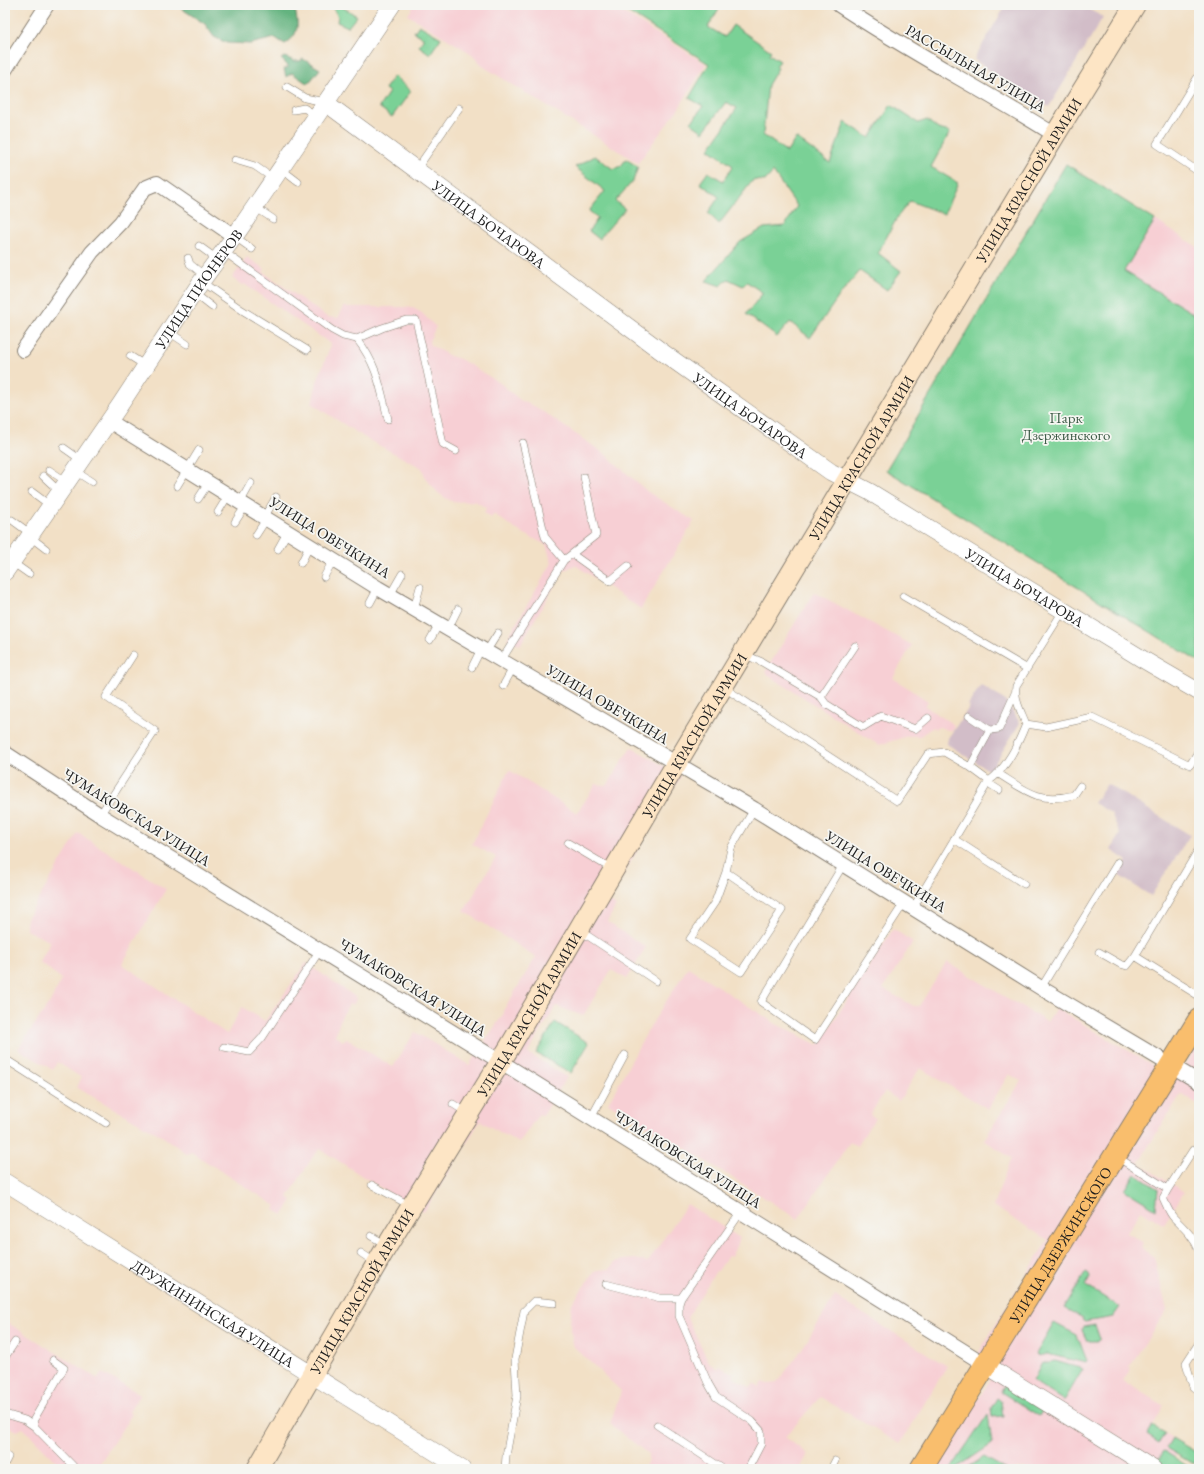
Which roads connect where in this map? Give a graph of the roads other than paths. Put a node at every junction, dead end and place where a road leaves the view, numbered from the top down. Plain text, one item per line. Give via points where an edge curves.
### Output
1 (47, 5) edge
2 (392, 5) edge
3 (839, 5) edge
4 (1135, 5) edge
5 (5, 70) edge
6 (1199, 75) edge
7 (287, 87) dead end
8 (459, 108) dead end
9 (321, 109) junction
10 (294, 110) dead end
11 (1055, 135) junction
12 (235, 160) dead end
13 (415, 170) junction
14 (1199, 172) edge
15 (277, 174) junction
16 (298, 182) dead end
17 (255, 206) junction
18 (273, 219) dead end
19 (234, 236) junction
20 (199, 246) dead end
21 (252, 249) dead end
22 (220, 255) junction
23 (188, 258) dead end
24 (200, 284) junction
25 (212, 307) dead end
26 (169, 331) junction
27 (357, 339) junction
28 (187, 344) dead end
29 (23, 350) dead end
30 (308, 350) dead end
31 (130, 356) dead end
32 (146, 366) junction
33 (388, 419) dead end
34 (109, 421) junction
35 (523, 443) dead end
36 (64, 448) dead end
37 (199, 450) dead end
38 (456, 451) dead end
39 (188, 469) junction
40 (49, 470) dead end
41 (43, 476) dead end
42 (584, 477) dead end
43 (848, 481) junction
44 (67, 482) junction
45 (92, 482) dead end
46 (209, 482) junction
47 (251, 483) dead end
48 (177, 486) dead end
49 (32, 492) dead end
50 (276, 497) dead end
51 (198, 499) dead end
52 (238, 500) junction
53 (218, 512) dead end
54 (266, 517) junction
55 (12, 520) dead end
56 (235, 522) dead end
57 (288, 531) junction
58 (30, 535) junction
59 (256, 535) dead end
60 (310, 545) junction
61 (46, 549) dead end
62 (278, 549) dead end
63 (572, 554) junction
64 (333, 560) junction
65 (564, 560) junction
66 (301, 563) dead end
67 (628, 566) dead end
68 (8, 567) edge
69 (29, 574) dead end
70 (402, 574) dead end
71 (324, 576) dead end
72 (420, 587) dead end
73 (384, 591) junction
74 (903, 596) dead end
75 (370, 603) dead end
76 (414, 609) junction
77 (458, 610) dead end
78 (1063, 610) junction
79 (444, 626) junction
80 (498, 633) dead end
81 (430, 640) dead end
82 (855, 646) dead end
83 (484, 650) junction
84 (743, 654) junction
85 (133, 655) dead end
86 (501, 661) junction
87 (472, 667) dead end
88 (513, 668) junction
89 (1026, 668) junction
90 (503, 686) dead end
91 (723, 687) junction
92 (1199, 692) edge
93 (1015, 693) junction
94 (821, 697) junction
95 (969, 716) dead end
96 (928, 718) dead end
97 (1026, 724) junction
98 (990, 730) junction
99 (1199, 750) edge
100 (5, 753) edge
101 (676, 764) junction
102 (970, 766) junction
103 (999, 774) junction
104 (988, 782) junction
105 (1080, 786) dead end
106 (999, 790) dead end
107 (754, 809) junction
108 (100, 815) junction
109 (954, 839) junction
110 (568, 843) dead end
111 (1199, 849) edge
112 (1118, 862) dead end
113 (843, 865) junction
114 (614, 870) junction
115 (726, 872) junction
116 (1024, 884) dead end
117 (908, 905) junction
118 (578, 930) junction
119 (320, 950) junction
120 (1100, 952) dead end
121 (1135, 956) junction
122 (656, 981) dead end
123 (1041, 988) junction
124 (1199, 996) edge
125 (1199, 1020) edge
126 (224, 1047) dead end
127 (625, 1055) dead end
128 (5, 1059) edge
129 (500, 1062) junction
130 (1171, 1065) junction
131 (1199, 1082) edge
132 (591, 1118) junction
133 (106, 1123) dead end
134 (1199, 1153) edge
135 (1115, 1156) junction
136 (372, 1185) dead end
137 (8, 1186) edge
138 (1168, 1189) junction
139 (411, 1206) junction
140 (741, 1212) junction
141 (1199, 1250) edge
142 (606, 1284) dead end
143 (681, 1298) junction
144 (554, 1304) dead end
145 (15, 1342) dead end
146 (1199, 1342) edge
147 (5, 1357) edge
148 (53, 1360) dead end
149 (986, 1365) junction
150 (312, 1375) junction
151 (1199, 1390) edge
152 (5, 1414) edge
153 (657, 1425) dead end
154 (35, 1427) junction
155 (5, 1455) edge
156 (835, 1461) dead end
157 (5, 1463) edge
158 (76, 1469) edge
159 (257, 1469) edge
160 (462, 1469) edge
161 (505, 1469) edge
162 (723, 1469) edge
163 (748, 1469) edge
164 (831, 1469) edge
165 (921, 1469) edge
166 (1153, 1469) edge

1 - 5 street
2 - 9 street, УЛИЦА ПИОНЕРОВ
3 - 11 street, РАССЫЛЬНАЯ УЛИЦА
4 - 11 main road, УЛИЦА КРАСНОЙ АРМИИ
6 - 14 lane via 1157,144
7 - 9 lane
8 - 13 lane
9 - 10 lane
9 - 13 street, УЛИЦА БОЧАРОВА
9 - 15 street, УЛИЦА ПИОНЕРОВ
11 - 43 main road, УЛИЦА КРАСНОЙ АРМИИ
12 - 15 lane
13 - 43 street, УЛИЦА БОЧАРОВА via 665,354 831,472
15 - 16 lane
15 - 17 street, УЛИЦА ПИОНЕРОВ
17 - 18 lane
17 - 19 street, УЛИЦА ПИОНЕРОВ
19 - 21 lane
19 - 22 street, УЛИЦА ПИОНЕРОВ
19 - 29 street via 157,183 145,188 121,222 92,252
20 - 22 lane
22 - 24 street, УЛИЦА ПИОНЕРОВ
22 - 27 lane via 332,330
23 - 24 lane
24 - 25 lane
24 - 26 street, УЛИЦА ПИОНЕРОВ
24 - 30 lane
26 - 28 lane
26 - 32 street, УЛИЦА ПИОНЕРОВ
27 - 33 lane via 375,366
27 - 38 lane via 406,320 416,320 443,444
31 - 32 lane
32 - 34 street, УЛИЦА ПИОНЕРОВ
34 - 39 street, УЛИЦА ОВЕЧКИНА
34 - 44 street, УЛИЦА ПИОНЕРОВ
35 - 65 lane via 545,537
36 - 44 lane
37 - 39 lane
39 - 46 street, УЛИЦА ОВЕЧКИНА
39 - 48 lane
40 - 44 lane
41 - 44 lane
42 - 63 lane via 596,535
43 - 78 street, УЛИЦА БОЧАРОВА
43 - 84 main road, УЛИЦА КРАСНОЙ АРМИИ
44 - 45 lane
44 - 49 lane
44 - 58 street, УЛИЦА ПИОНЕРОВ
46 - 51 lane
46 - 52 street, УЛИЦА ОВЕЧКИНА
47 - 52 lane
50 - 54 lane
52 - 53 lane
52 - 54 street, УЛИЦА ОВЕЧКИНА
52 - 56 lane
54 - 57 street, УЛИЦА ОВЕЧКИНА
54 - 59 lane
55 - 58 lane
57 - 60 street, УЛИЦА ОВЕЧКИНА
57 - 62 lane
58 - 61 lane
58 - 68 street, УЛИЦА ПИОНЕРОВ
60 - 64 street, УЛИЦА ОВЕЧКИНА
60 - 66 lane
63 - 65 lane
63 - 67 lane via 610,581
64 - 71 lane
64 - 73 street, УЛИЦА ОВЕЧКИНА
65 - 86 lane
68 - 69 lane
70 - 73 lane
72 - 76 lane
73 - 75 lane
73 - 76 street, УЛИЦА ОВЕЧКИНА
74 - 89 lane
76 - 79 street, УЛИЦА ОВЕЧКИНА
77 - 79 lane
78 - 89 lane
78 - 92 street, УЛИЦА БОЧАРОВА
79 - 81 lane
79 - 83 street, УЛИЦА ОВЕЧКИНА
80 - 83 lane
82 - 94 lane
83 - 86 street, УЛИЦА ОВЕЧКИНА
83 - 87 lane
84 - 91 main road, УЛИЦА КРАСНОЙ АРМИИ
84 - 94 lane via 762,662
85 - 108 lane via 106,697 155,731
86 - 88 street, УЛИЦА ОВЕЧКИНА
88 - 90 lane
88 - 101 street, УЛИЦА ОВЕЧКИНА
89 - 93 lane
91 - 101 main road, УЛИЦА КРАСНОЙ АРМИИ
91 - 102 lane via 897,802 928,754 944,752
93 - 97 lane
93 - 98 lane via 999,729
94 - 96 lane via 826,704 863,727 880,716 915,729
95 - 98 lane
97 - 99 lane via 1046,727 1092,717 1190,764
97 - 103 lane via 1021,738
98 - 102 lane
100 - 108 street, ЧУМАКОВСКАЯ УЛИЦА
101 - 107 street, УЛИЦА ОВЕЧКИНА
101 - 114 main road, УЛИЦА КРАСНОЙ АРМИИ
102 - 104 lane
103 - 104 lane
103 - 105 lane via 1033,795 1059,800 1074,795
104 - 106 lane
104 - 109 lane
107 - 113 street, УЛИЦА ОВЕЧКИНА
107 - 115 lane via 731,848
108 - 119 street, ЧУМАКОВСКАЯ УЛИЦА
109 - 116 lane
109 - 117 lane
110 - 114 lane
111 - 121 lane
112 - 123 lane
113 - 117 street, УЛИЦА ОВЕЧКИНА
113 - 117 lane via 761,1002 815,1040
114 - 118 main road, УЛИЦА КРАСНОЙ АРМИИ
115 - 115 lane via 715,902 690,939 741,972 782,910
117 - 123 street, УЛИЦА ОВЕЧКИНА
118 - 122 lane
118 - 129 main road, УЛИЦА КРАСНОЙ АРМИИ
119 - 126 lane via 262,1038 249,1052
119 - 129 street, ЧУМАКОВСКАЯ УЛИЦА
120 - 121 lane via 1127,966
121 - 124 lane
123 - 130 street, УЛИЦА ОВЕЧКИНА
125 - 130 main road, УЛИЦА ДЗЕРЖИНСКОГО
127 - 132 lane
128 - 133 lane
129 - 132 street, ЧУМАКОВСКАЯ УЛИЦА
129 - 139 main road, УЛИЦА КРАСНОЙ АРМИИ via 461,1109
130 - 131 street, УЛИЦА ОВЕЧКИНА
130 - 135 main road, УЛИЦА ДЗЕРЖИНСКОГО
132 - 140 street, ЧУМАКОВСКАЯ УЛИЦА
134 - 138 lane via 1193,1150
135 - 138 lane
135 - 149 main road, УЛИЦА ДЗЕРЖИНСКОГО
136 - 139 lane
137 - 150 street, ДРУЖИНИНСКАЯ УЛИЦА
138 - 141 lane via 1162,1198 1173,1217 1184,1227
139 - 150 main road, УЛИЦА КРАСНОЙ АРМИИ via 379,1241 369,1258
140 - 143 lane
140 - 149 street, ЧУМАКОВСКАЯ УЛИЦА
142 - 143 lane via 660,1298
143 - 163 lane via 679,1316 716,1397 752,1421 761,1431 761,1444
144 - 161 lane via 534,1301 524,1312 514,1360 516,1396
145 - 147 lane
146 - 151 lane via 1186,1364 1193,1387
148 - 154 lane via 64,1368 33,1421
149 - 165 main road, УЛИЦА ДЗЕРЖИНСКОГО
149 - 166 street
150 - 159 main road, УЛИЦА КРАСНОЙ АРМИИ
150 - 160 street, ДРУЖИНИНСКАЯ УЛИЦА
152 - 154 lane via 25,1420
153 - 162 lane
154 - 158 lane
155 - 157 lane via 8,1457
156 - 164 lane

